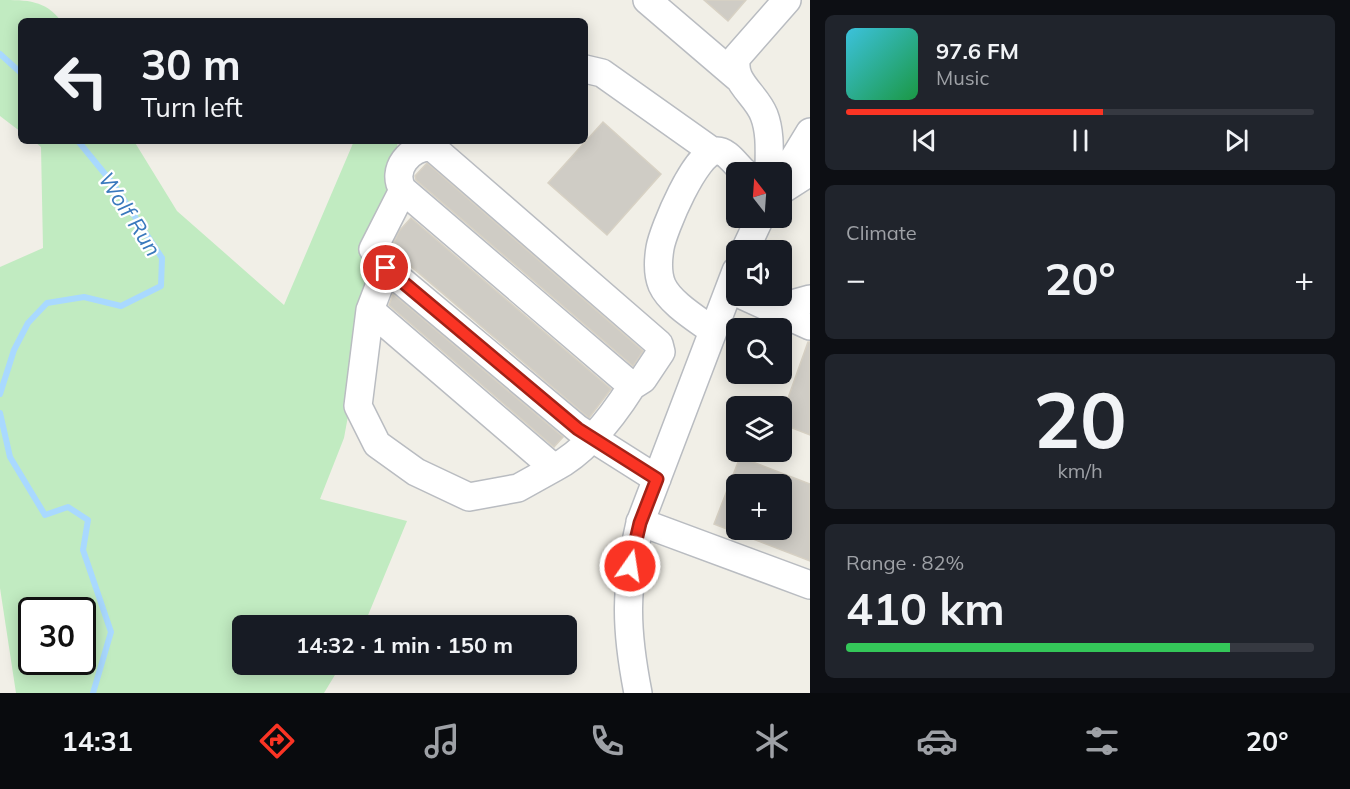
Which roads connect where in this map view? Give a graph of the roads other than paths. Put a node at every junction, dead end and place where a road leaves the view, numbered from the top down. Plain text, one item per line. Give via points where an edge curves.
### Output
1 (647, 0) edge
2 (787, 0) edge
3 (588, 70) edge
4 (737, 77) junction
5 (810, 132) edge
6 (712, 151) junction
7 (734, 162) edge
8 (769, 162) edge
9 (792, 162) edge
10 (810, 172) edge
11 (792, 184) edge
12 (403, 190) junction
13 (386, 268) junction
14 (810, 299) edge
15 (726, 305) edge
16 (769, 306) edge
17 (774, 309) junction
18 (370, 310) junction
19 (810, 326) edge
20 (712, 331) junction
21 (632, 386) junction
22 (591, 438) junction
23 (554, 468) junction
24 (657, 479) junction
25 (640, 522) junction
26 (810, 585) edge
27 (638, 693) edge

1 - 4 street
2 - 4 street via 737,57
3 - 6 street via 602,74
4 - 8 street via 764,115 769,133
5 - 9 street
6 - 7 street via 724,152
6 - 20 street via 697,163 684,189 660,246 658,273 662,287 675,301
10 - 11 street
12 - 13 street via 373,249
12 - 21 street
12 - 21 street via 397,180 398,172 412,152 432,147 659,344 662,352 643,379
13 - 18 street
13 - 22 street
14 - 17 street
15 - 20 street
16 - 17 street
17 - 19 street
18 - 23 street
18 - 23 street via 357,406 377,444 416,472 470,497 518,488
20 - 24 street
21 - 22 street
22 - 23 street via 572,459
22 - 24 street
24 - 25 street
25 - 26 street
25 - 27 street via 626,609

